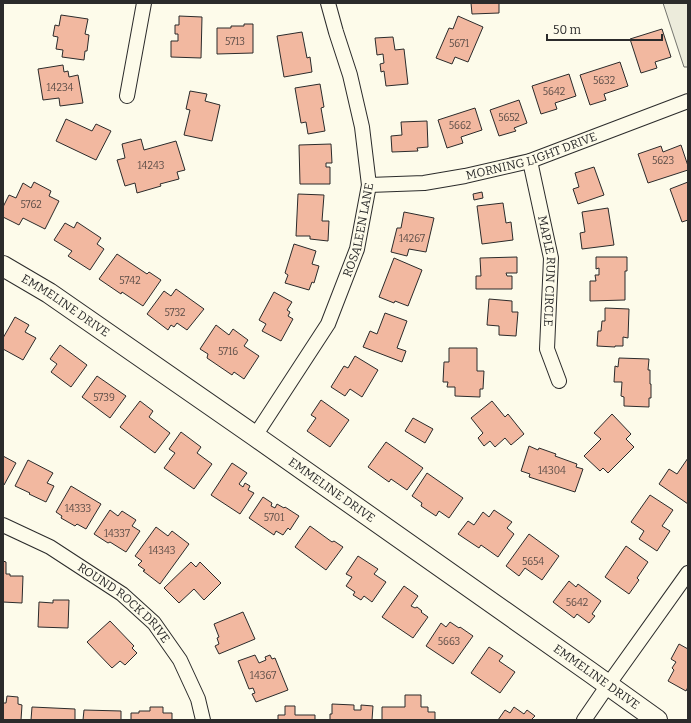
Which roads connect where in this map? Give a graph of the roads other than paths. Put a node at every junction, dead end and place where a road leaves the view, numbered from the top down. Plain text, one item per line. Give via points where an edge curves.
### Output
1 (144, 3) edge
2 (328, 3) edge
3 (127, 96) dead end
4 (688, 101) edge
5 (530, 162) junction
6 (369, 185) junction
7 (3, 266) edge
8 (559, 381) dead end
9 (255, 436) junction
10 (3, 525) edge
11 (688, 573) edge
12 (608, 685) junction
13 (203, 720) edge
14 (584, 720) edge
15 (657, 720) edge

1 - 3 street
2 - 6 street, ROSALEEN LANE via 350,75 362,126
4 - 5 street, MORNING LIGHT DRIVE
5 - 6 street, MORNING LIGHT DRIVE via 424,183
5 - 8 street, MAPLE RUN CIRCLE via 551,258 547,349
6 - 9 street, ROSALEEN LANE via 357,249 328,324
7 - 9 street, EMMELINE DRIVE via 49,293
9 - 12 street, EMMELINE DRIVE
10 - 13 street, ROUND ROCK DRIVE via 50,547 122,594 154,623 180,660 198,699
11 - 12 street
12 - 14 street
12 - 15 street, EMMELINE DRIVE

